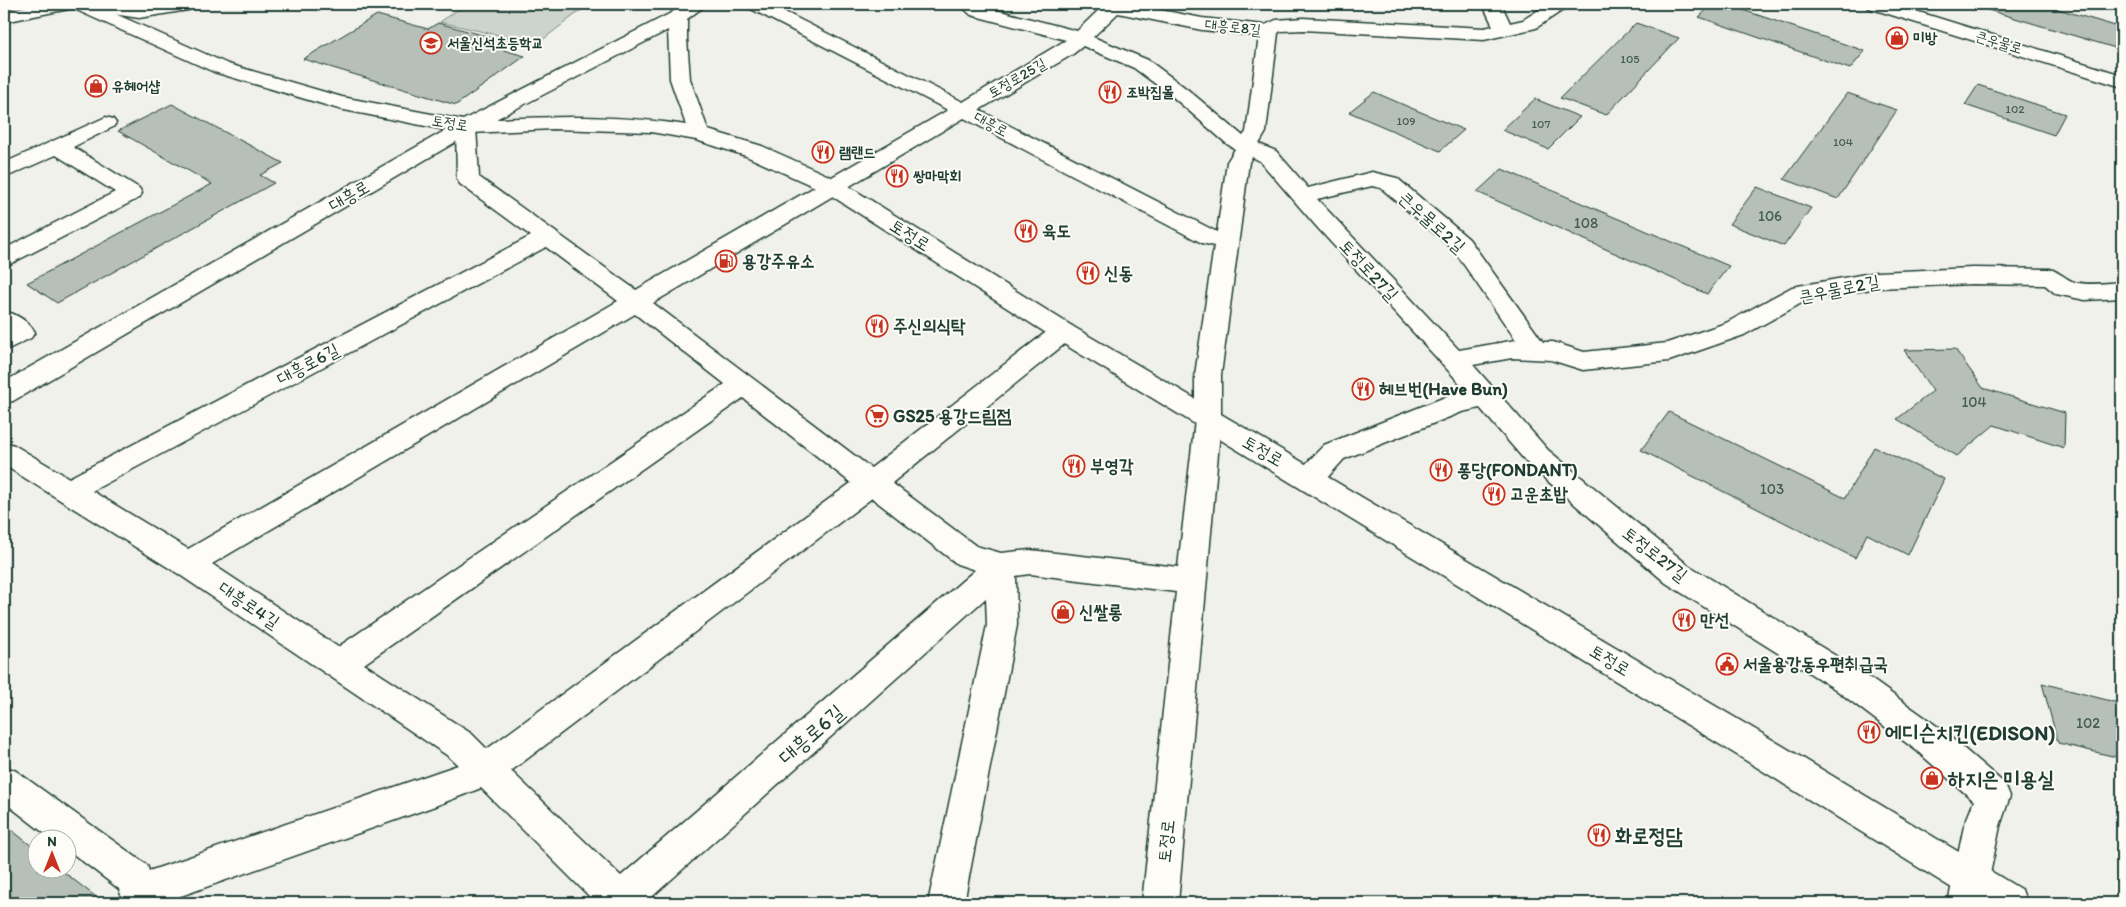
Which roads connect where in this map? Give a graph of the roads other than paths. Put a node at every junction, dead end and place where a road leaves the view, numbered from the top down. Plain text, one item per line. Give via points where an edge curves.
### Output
1 (68, 4) edge
2 (79, 4) edge
3 (188, 4) edge
4 (696, 4) edge
5 (755, 4) edge
6 (968, 4) edge
7 (1115, 4) edge
8 (1324, 4) edge
9 (1496, 4) edge
10 (1560, 4) edge
11 (1875, 4) edge
12 (4, 16) edge
13 (678, 18) junction
14 (1323, 25) junction
15 (1504, 30) junction
16 (1268, 31) junction
17 (1079, 39) junction
18 (2122, 81) edge
19 (962, 109) junction
20 (106, 123) dead end
21 (466, 127) junction
22 (699, 134) junction
23 (57, 146) junction
24 (1247, 147) junction
25 (4, 170) edge
26 (832, 186) junction
27 (1303, 196) junction
28 (547, 237) junction
29 (1227, 242) junction
30 (4, 258) edge
31 (2122, 290) edge
32 (634, 302) junction
33 (4, 318) edge
34 (1063, 332) junction
35 (4, 342) edge
36 (1536, 350) junction
37 (1453, 360) junction
38 (743, 386) junction
39 (4, 394) edge
40 (1487, 397) junction
41 (1208, 420) junction
42 (4, 452) edge
43 (1309, 479) junction
44 (872, 483) junction
45 (68, 491) junction
46 (188, 564) junction
47 (1001, 564) junction
48 (1191, 581) junction
49 (338, 664) junction
50 (486, 770) junction
51 (4, 782) edge
52 (1969, 892) edge
53 (140, 898) edge
54 (621, 902) edge
55 (946, 903) edge
56 (1160, 903) edge
57 (2009, 903) edge

1 - 12 street
2 - 3 street via 139,12
2 - 21 street, 토정로 via 221,68 339,103
4 - 13 street, 대흥로
5 - 19 street, 대흥로
6 - 17 street, 토정로27길 via 978,11
7 - 16 street, 대흥로8길 via 1125,9 1202,24
7 - 17 street, 토정로25길
8 - 14 street
9 - 15 street via 1492,7
10 - 15 street, 대흥로8길 via 1529,24
11 - 18 street, 큰우물로
13 - 21 street, 대흥로
13 - 22 street via 676,39 680,79
14 - 15 street, 대흥로8길 via 1484,34
14 - 16 street, 대흥로8길 via 1276,26
16 - 24 street, 토정로 via 1256,132
17 - 19 street, 토정로25길 via 1066,50
17 - 24 street, 토정로27길 via 1141,64 1234,140
19 - 26 street, 토정로25길
19 - 29 street, 대흥로 via 1210,238
20 - 23 street
21 - 22 street, 토정로 via 553,123 651,126
21 - 28 street via 468,179
21 - 39 street, 대흥로
22 - 26 street, 토정로 via 754,151
23 - 25 street
23 - 30 street via 131,193
24 - 27 street, 토정로27길 via 1268,156
24 - 29 street, 토정로 via 1238,162
26 - 32 street
26 - 34 street, 토정로
27 - 36 street, 큰우물로2길 via 1372,179 1388,183 1461,244
27 - 37 street, 토정로27길
28 - 32 street
28 - 45 street, 대흥로6길
29 - 41 street, 토정로 via 1208,375
31 - 36 street, 큰우물로2길 via 2085,292 2065,288 2050,277 1877,280 1801,293 1734,329 1669,352 1583,361 1553,351
32 - 38 street
32 - 46 street
33 - 35 street via 22,332
34 - 41 street, 토정로
34 - 44 street
36 - 37 street, 큰우물로2길 via 1512,349
37 - 40 street, 토정로27길
38 - 44 street
38 - 49 street
40 - 43 street via 1457,402 1334,452
40 - 52 street, 토정로27길 via 1538,457 1677,574 1846,679 1929,740 1993,796 1982,826
41 - 43 street, 토정로
41 - 48 street, 토정로
42 - 45 street, 대흥로4길
43 - 52 street, 토정로
44 - 47 street via 967,556
44 - 50 street
45 - 46 street, 대흥로4길
46 - 49 street, 대흥로4길
47 - 48 street via 1030,562
47 - 54 street, 대흥로6길
47 - 55 street via 1002,626
48 - 56 street, 토정로
49 - 50 street, 대흥로4길 via 460,745
50 - 53 street
50 - 54 street, 대흥로4길
51 - 53 street via 134,878
52 - 57 street, 토정로

